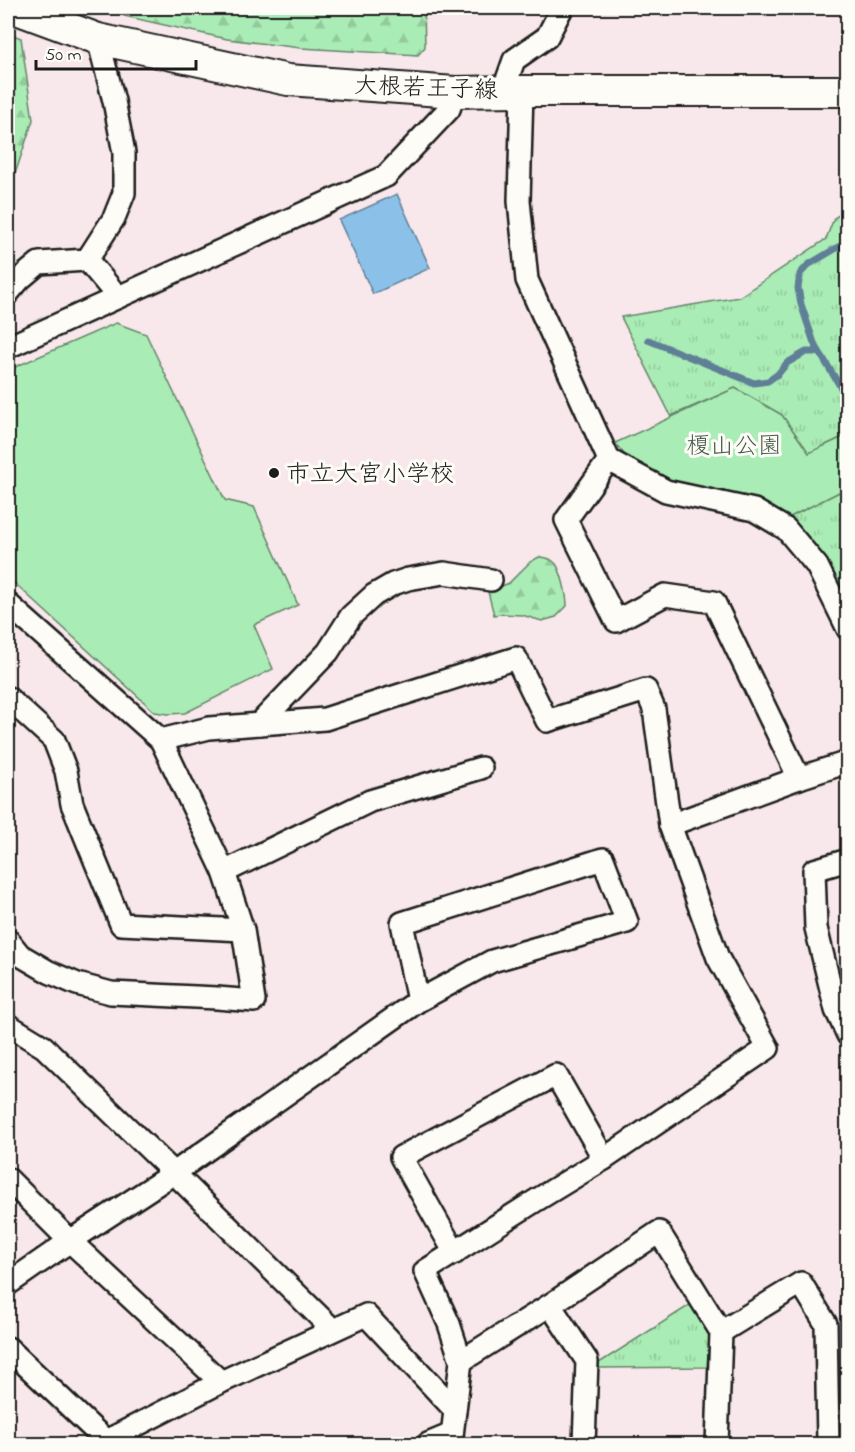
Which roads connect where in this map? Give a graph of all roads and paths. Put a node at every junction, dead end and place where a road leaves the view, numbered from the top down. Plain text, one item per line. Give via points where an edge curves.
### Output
1 (14, 8) edge
2 (562, 8) edge
3 (98, 39) junction
4 (512, 91) junction
5 (848, 91) edge
6 (455, 92) junction
7 (87, 260) junction
8 (8, 293) edge
9 (118, 297) junction
10 (8, 347) edge
11 (609, 459) junction
12 (490, 580) dead end
13 (8, 605) edge
14 (848, 629) edge
15 (8, 698) edge
16 (260, 724) junction
17 (161, 740) junction
18 (848, 762) edge
19 (481, 768) dead end
20 (799, 778) junction
21 (670, 825) junction
22 (848, 860) edge
23 (224, 872) junction
24 (243, 930) junction
25 (8, 940) edge
26 (418, 1001) junction
27 (8, 1025) edge
28 (848, 1035) edge
29 (604, 1159) junction
30 (174, 1173) junction
31 (8, 1179) edge
32 (70, 1241) junction
33 (455, 1253) junction
34 (8, 1284) edge
35 (550, 1305) junction
36 (332, 1329) junction
37 (721, 1332) junction
38 (8, 1348) edge
39 (461, 1360) junction
40 (221, 1382) junction
41 (455, 1410) junction
42 (452, 1439) edge
43 (428, 1444) edge
44 (584, 1444) edge
45 (717, 1444) edge
46 (828, 1444) edge

1 - 3 street, 大根若王子線
2 - 4 street via 547,37 514,60
3 - 6 street, 大根若王子線 via 288,80
3 - 7 street via 124,153 124,193 114,218
4 - 5 street, 大根若王子線
4 - 6 street, 大根若王子線
4 - 11 street via 527,280
6 - 9 street via 449,109 386,177
7 - 8 street via 39,263
7 - 9 street
9 - 10 street
11 - 14 street via 666,491 754,510 786,529 817,566
11 - 20 street via 566,520 616,621 665,595 714,602
12 - 16 street via 444,573 408,579 374,595 351,616 328,652
13 - 17 street
15 - 24 street via 54,740 66,771 72,804 121,924
16 - 17 street via 209,728
16 - 21 street via 325,719 516,658 547,721 646,690 654,709
17 - 23 street
18 - 20 street
19 - 23 street via 370,801
20 - 21 street
21 - 29 street via 718,958 768,1048
22 - 28 street via 814,870 816,928 836,1010
23 - 24 street
24 - 25 street via 254,1001 111,993 49,972 20,955
26 - 26 street via 402,923 603,859 627,922 492,961
26 - 30 street
27 - 30 street via 44,1047
29 - 33 street
29 - 33 street via 556,1075 401,1157
30 - 32 street
30 - 36 street
31 - 32 street
32 - 34 street
32 - 40 street
33 - 39 street via 425,1271
35 - 37 street via 659,1232
35 - 39 street
35 - 44 street via 587,1361
36 - 40 street
36 - 41 street via 366,1315
37 - 45 street
37 - 46 street via 801,1283 826,1324
38 - 40 street via 106,1440
39 - 41 street
41 - 42 street
42 - 43 street

